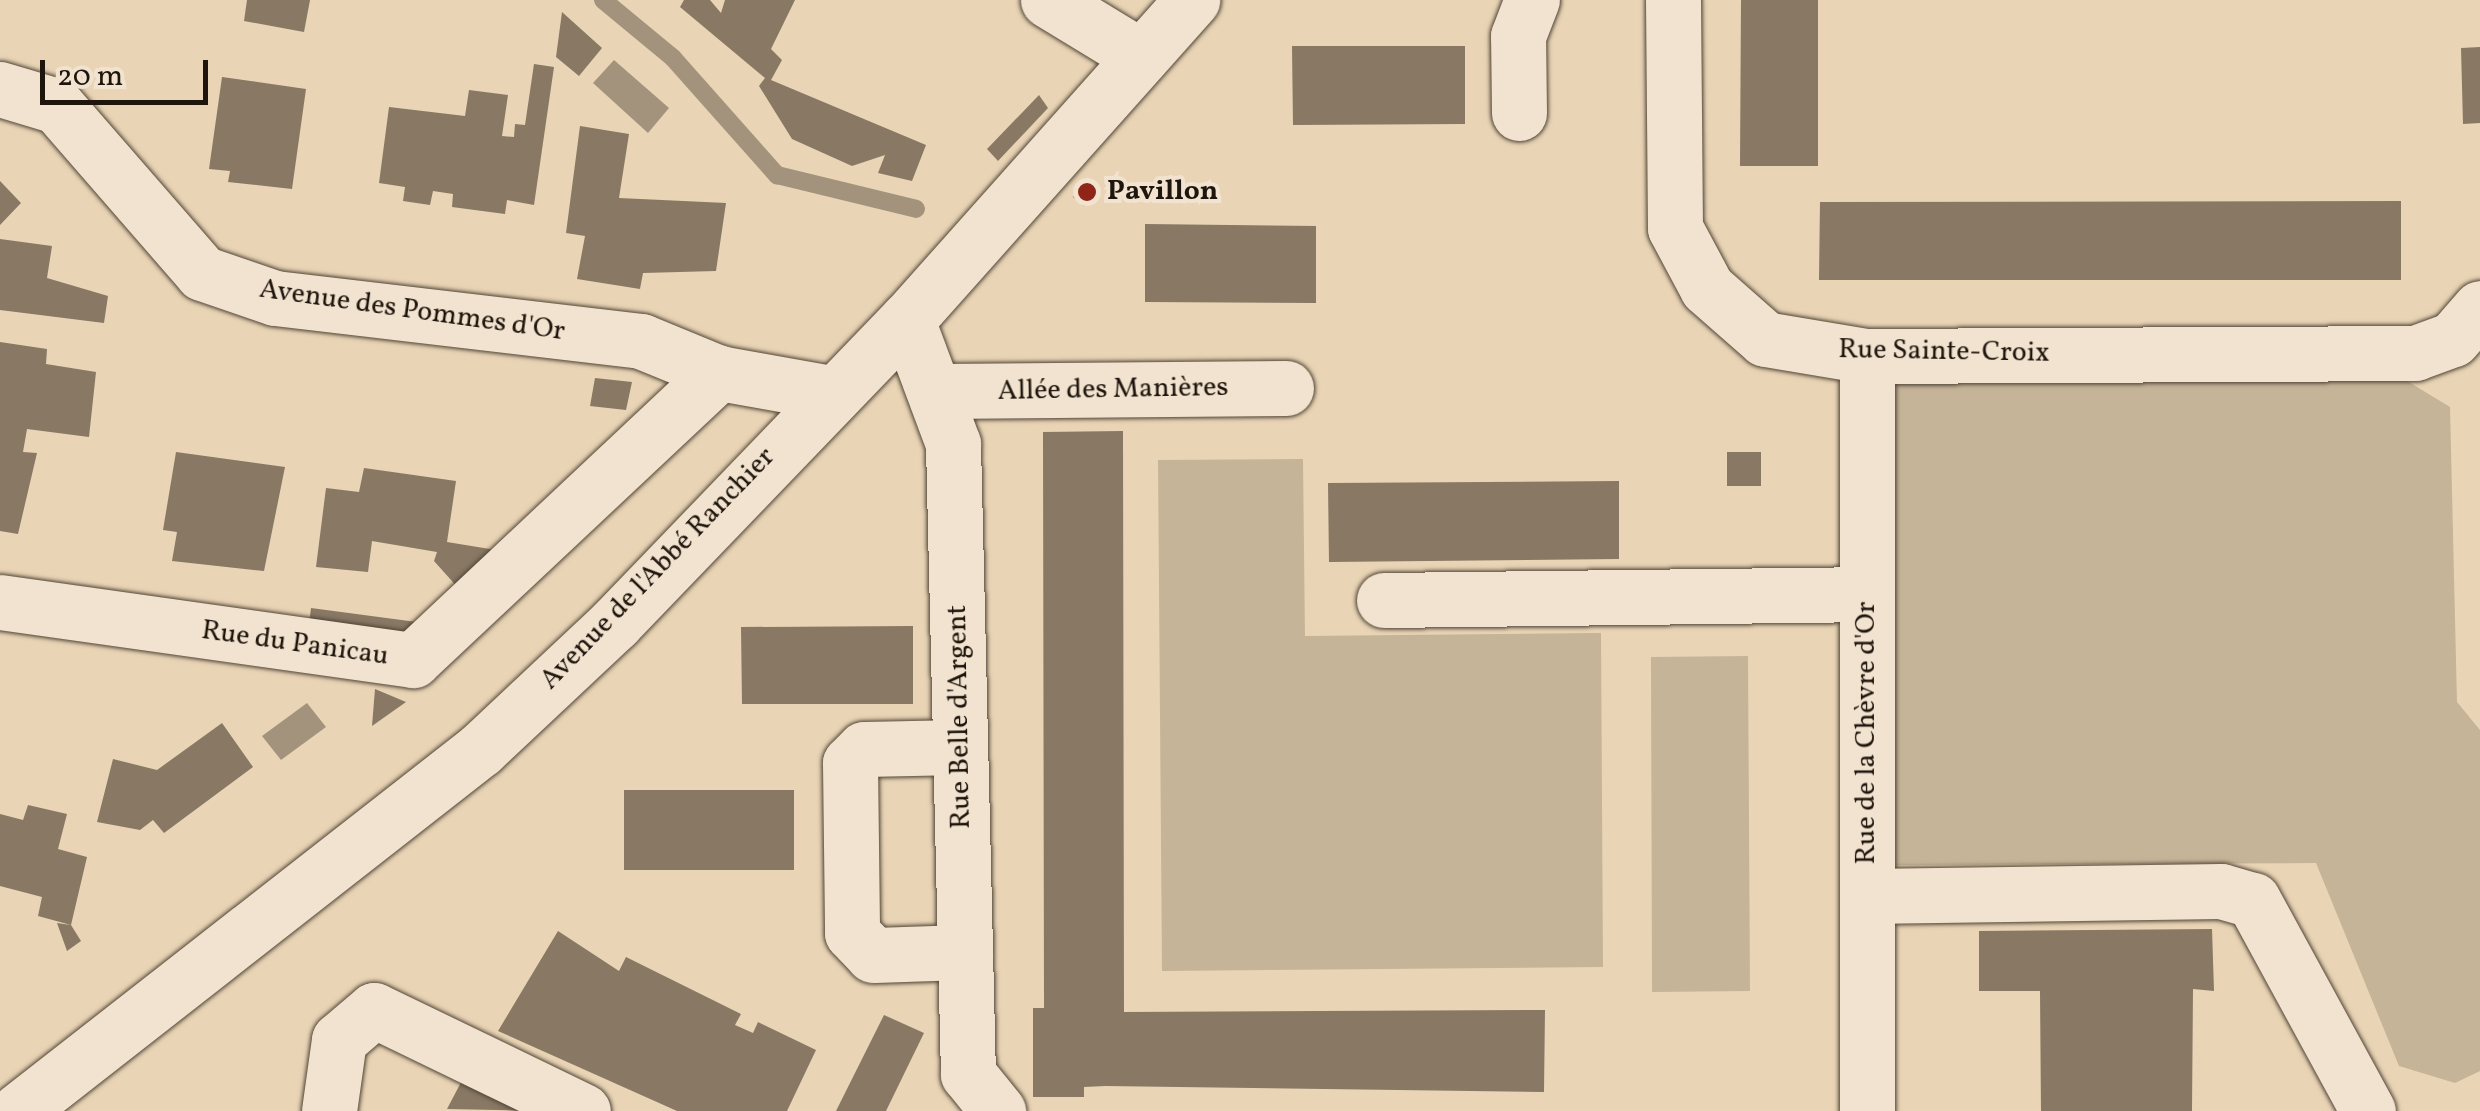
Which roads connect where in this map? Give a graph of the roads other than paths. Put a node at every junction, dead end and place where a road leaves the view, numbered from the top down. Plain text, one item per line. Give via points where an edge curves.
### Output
1 (1048, 0) edge
2 (1192, 0) edge
3 (1532, 0) edge
4 (1673, 0) edge
5 (1140, 56) junction
6 (0, 90) edge
7 (1519, 113) dead end
8 (2480, 308) edge
9 (907, 320) junction
10 (1868, 356) junction
11 (719, 373) junction
12 (1286, 388) dead end
13 (940, 390) junction
14 (831, 394) junction
15 (775, 447) junction
16 (1868, 594) junction
17 (1384, 600) dead end
18 (0, 602) edge
19 (960, 747) junction
20 (1868, 896) junction
21 (965, 952) junction
22 (18, 1111) edge
23 (329, 1111) edge
24 (583, 1111) edge
25 (998, 1111) edge
26 (1868, 1111) edge
27 (2368, 1111) edge

1 - 5 street
2 - 5 street, Avenue de l'Abbé Ranchier
3 - 7 street via 1518,36
4 - 10 street, Rue Sainte-Croix via 1675,228 1707,288 1765,339
5 - 9 street, Avenue de l'Abbé Ranchier
6 - 11 street, Avenue des Pommes d'Or via 57,106 202,272 275,298 641,341
8 - 10 street, Rue Sainte-Croix via 2453,339 2415,353
9 - 13 street, Rue Belle d'Argent
9 - 14 street, Avenue de l'Abbé Ranchier
10 - 16 street, Rue de la Chèvre d'Or
11 - 14 street, Avenue des Pommes d'Or
11 - 15 street
11 - 18 street, Rue du Panicau via 413,660
12 - 13 street, Allée des Manières
13 - 19 street, Rue Belle d'Argent via 953,444
14 - 15 street, Avenue de l'Abbé Ranchier
15 - 22 street, Avenue de l'Abbé Ranchier via 616,623 481,750
16 - 17 street
16 - 20 street, Rue de la Chèvre d'Or
19 - 21 street, Rue Belle d'Argent
19 - 21 street via 864,748 850,762 852,933 872,955
20 - 26 street, Rue de la Chèvre d'Or
20 - 27 street via 2221,891 2252,900
21 - 25 street, Rue Belle d'Argent via 968,1074
23 - 24 street via 339,1040 374,1010

